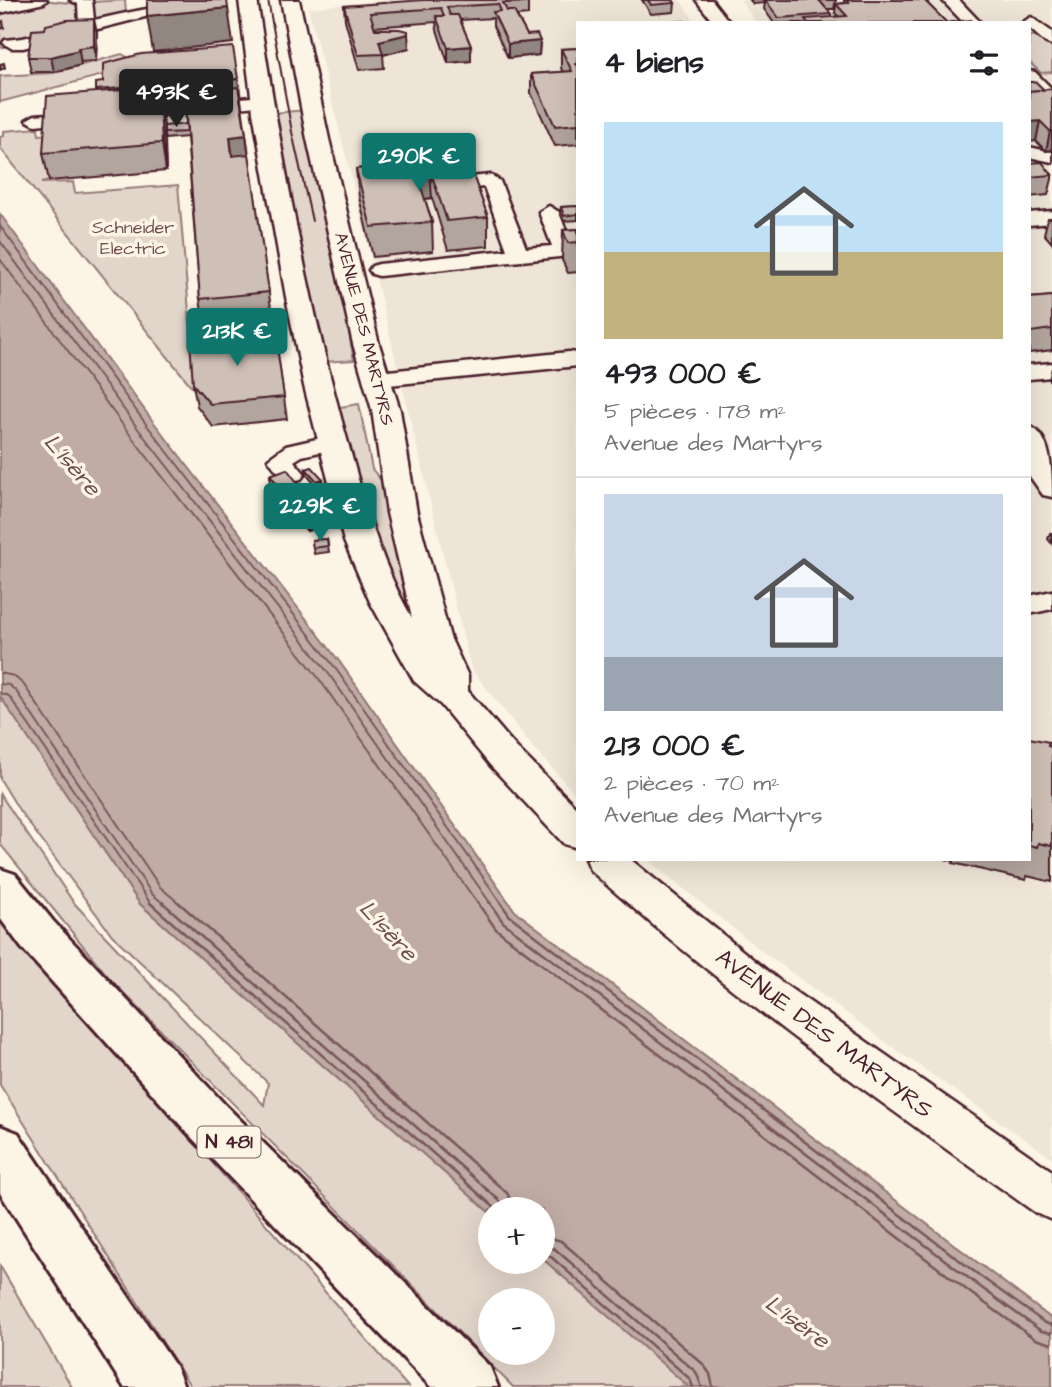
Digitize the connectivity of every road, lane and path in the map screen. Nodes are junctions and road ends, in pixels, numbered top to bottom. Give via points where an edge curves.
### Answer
1 (6, 0) edge
2 (39, 0) edge
3 (78, 0) edge
4 (290, 0) edge
5 (705, 0) edge
6 (950, 0) edge
7 (0, 1) edge
8 (201, 1) edge
9 (241, 1) edge
10 (0, 8) edge
11 (721, 21) edge
12 (971, 21) edge
13 (1031, 22) dead end
14 (87, 26) junction
15 (1051, 38) edge
16 (11, 43) dead end
17 (1031, 78) edge
18 (1052, 79) edge
19 (311, 97) junction
20 (1052, 99) edge
21 (263, 101) junction
22 (35, 120) dead end
23 (1031, 152) edge
24 (1052, 157) edge
25 (412, 188) edge
26 (549, 212) dead end
27 (1052, 217) edge
28 (1031, 219) edge
29 (571, 250) edge
30 (519, 255) junction
31 (379, 270) dead end
32 (575, 358) edge
33 (1052, 370) edge
34 (1031, 372) edge
35 (349, 383) junction
36 (1031, 436) edge
37 (334, 442) junction
38 (1031, 461) edge
39 (1052, 465) edge
40 (293, 474) edge
41 (1052, 489) edge
42 (1052, 600) edge
43 (1031, 605) edge
44 (453, 696) junction
45 (576, 832) edge
46 (606, 861) edge
47 (0, 886) edge
48 (0, 1149) edge
49 (1052, 1198) edge
50 (156, 1387) edge
51 (471, 1387) edge

1 - 7 highway
2 - 10 street
3 - 14 street via 85,1
4 - 19 main road, AVENUE DES MARTYRS
5 - 11 street
6 - 12 street
8 - 14 street
9 - 21 main road, AVENUE DES MARTYRS
13 - 15 street
14 - 16 street
17 - 18 street
17 - 20 street
19 - 21 main road
19 - 35 main road, AVENUE DES MARTYRS via 366,344
21 - 22 street
21 - 35 main road, AVENUE DES MARTYRS
23 - 24 street
25 - 30 street via 491,181
26 - 29 street
27 - 28 street
29 - 30 street
30 - 31 street
32 - 35 street
33 - 34 street
35 - 37 main road, AVENUE DES MARTYRS
35 - 44 main road, AVENUE DES MARTYRS via 386,410 402,513
36 - 39 street
37 - 40 street via 279,459
37 - 44 main road, AVENUE DES MARTYRS via 360,541 386,602 426,673
38 - 41 street
42 - 43 street
44 - 45 main road, AVENUE DES MARTYRS
46 - 49 main road, AVENUE DES MARTYRS via 745,977
47 - 51 highway, N 481 via 37,934 210,1123
48 - 50 highway

